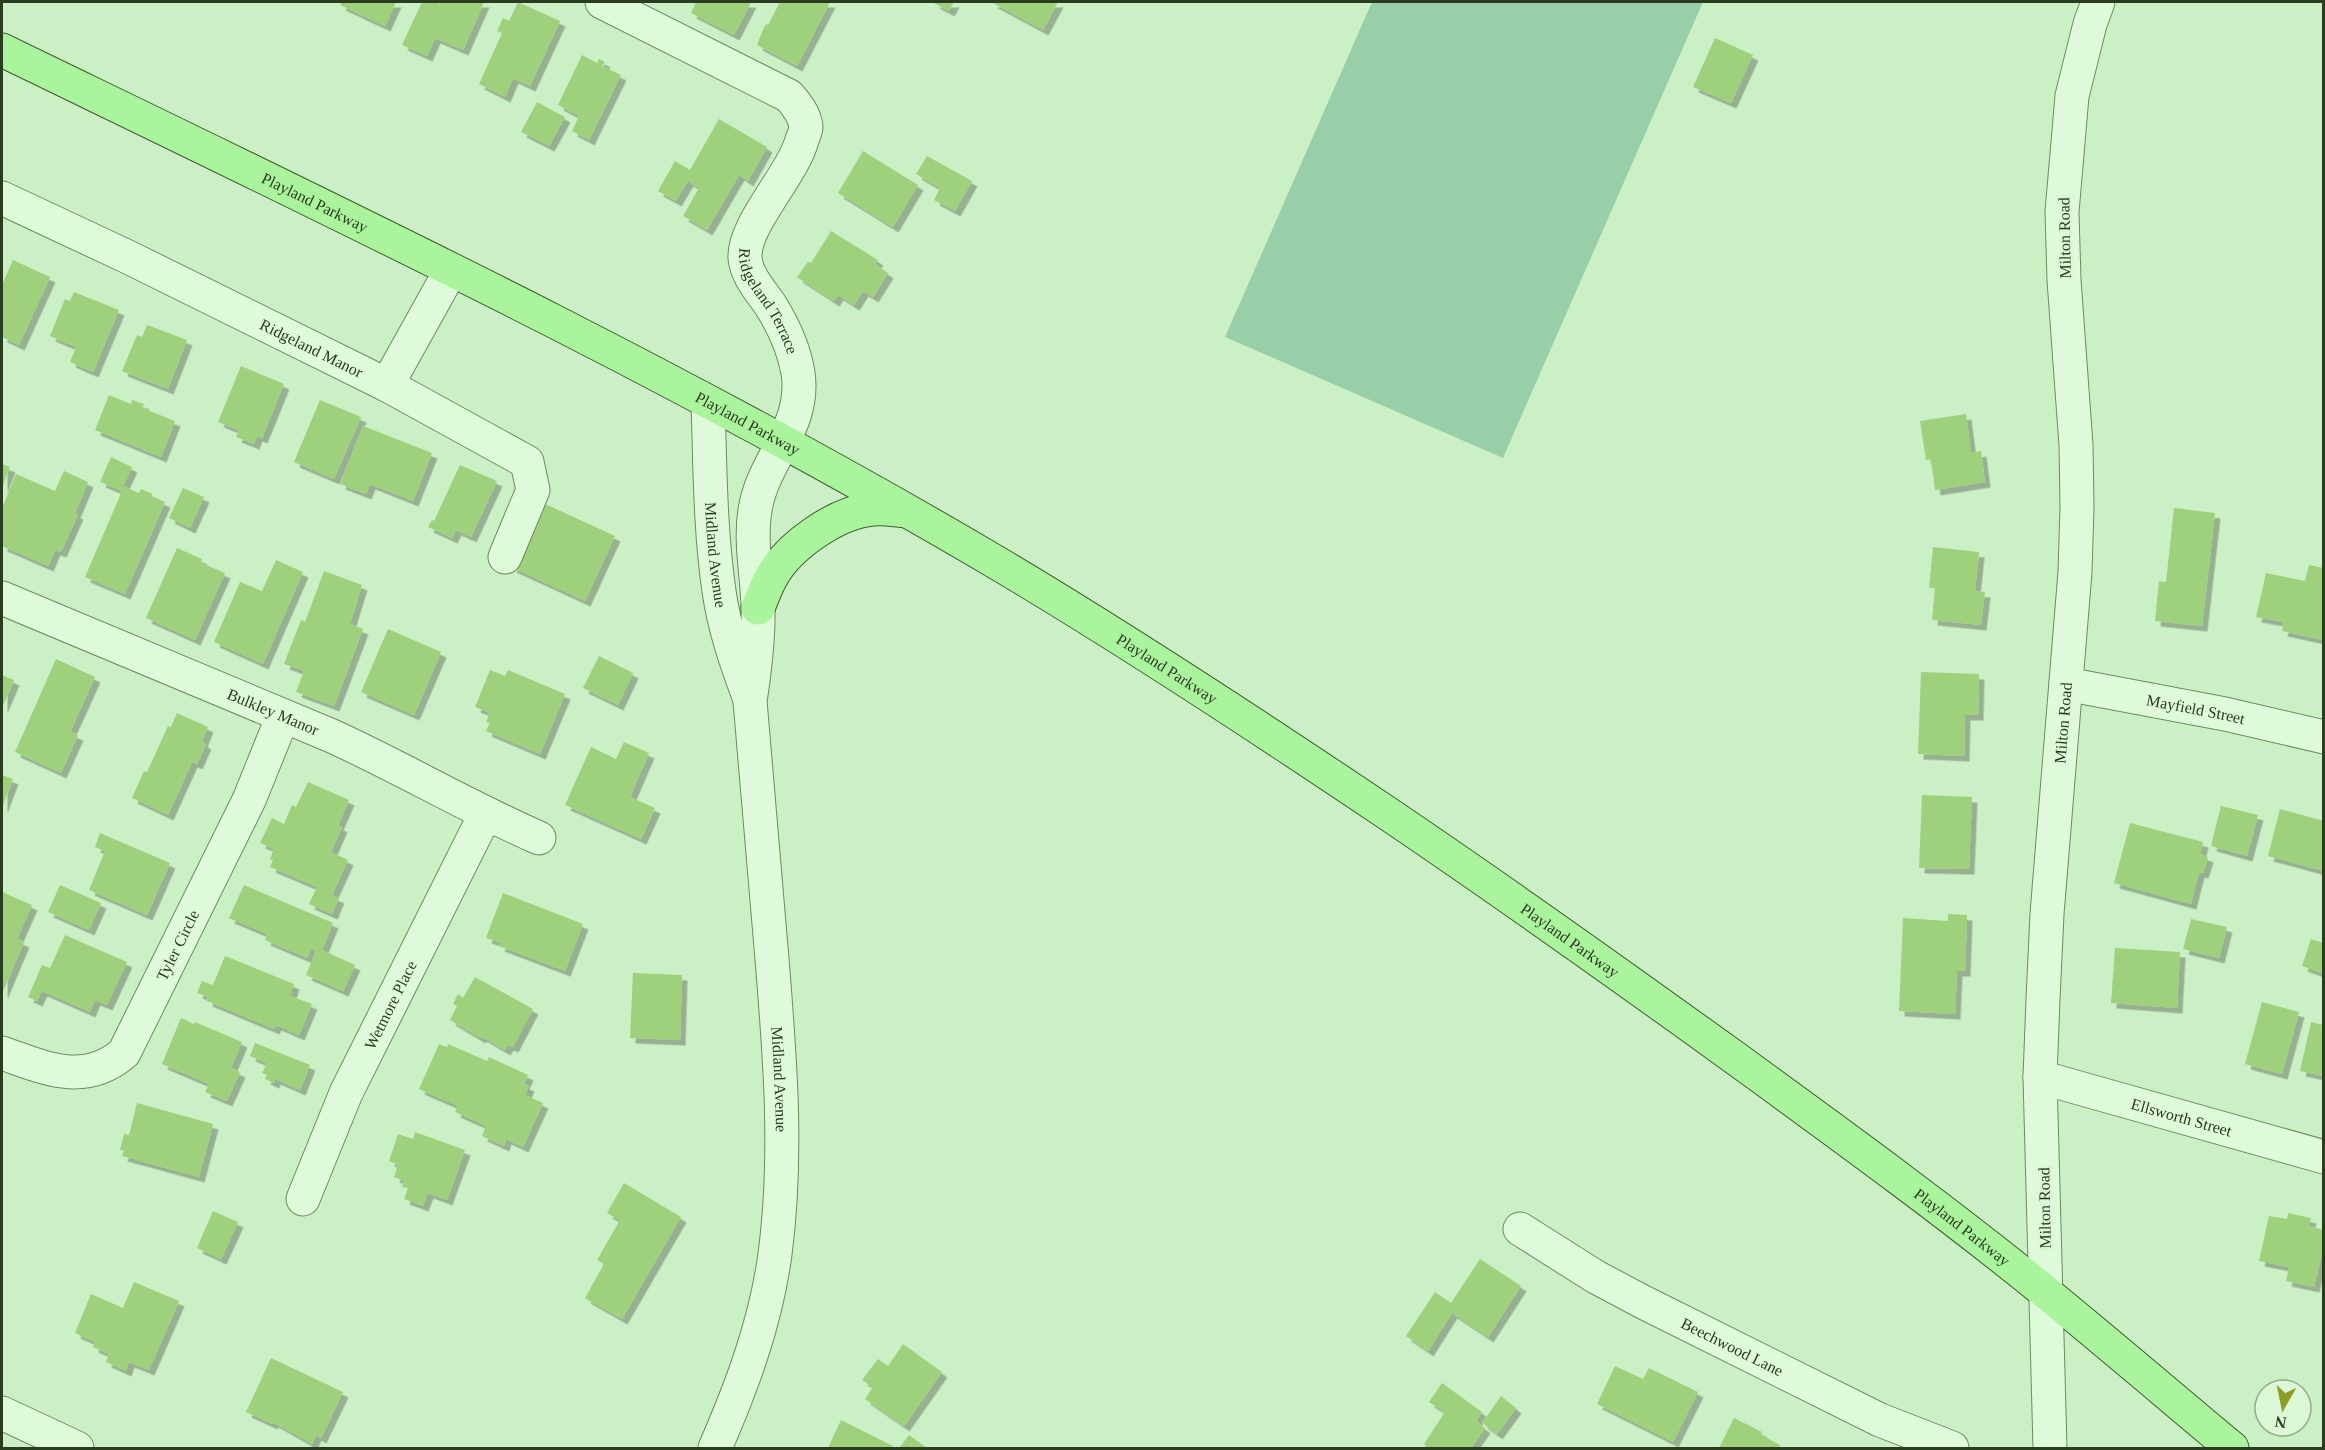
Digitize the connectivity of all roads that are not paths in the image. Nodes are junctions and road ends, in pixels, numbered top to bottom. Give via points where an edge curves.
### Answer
1 (602, 2) edge
2 (2098, 2) edge
3 (2, 50) edge
4 (2, 198) edge
5 (452, 270) junction
6 (387, 385) junction
7 (708, 403) junction
8 (784, 443) junction
9 (907, 511) junction
10 (505, 556) dead end
11 (2, 598) edge
12 (758, 608) junction
13 (2066, 684) junction
14 (750, 701) junction
15 (283, 716) junction
16 (2324, 737) edge
17 (485, 815) junction
18 (539, 838) dead end
19 (2, 1053) edge
20 (2040, 1077) junction
21 (2324, 1156) edge
22 (303, 1199) dead end
23 (1520, 1229) dead end
24 (2046, 1292) junction
25 (2, 1413) edge
26 (77, 1449) edge
27 (715, 1449) edge
28 (1952, 1449) edge
29 (2050, 1449) edge
30 (2232, 1449) edge

1 - 8 street, Ridgeland Terrace via 789,96 799,109 806,128 800,148 748,239 745,258 752,280 790,341 798,375 796,409
2 - 13 street, Milton Road via 2072,96 2062,212 2078,507
3 - 5 main road, Playland Parkway
4 - 6 street, Ridgeland Manor
5 - 6 street
5 - 7 main road, Playland Parkway
6 - 10 street, Ridgeland Manor via 527,462 533,490
7 - 8 main road, Playland Parkway
7 - 14 street, Midland Avenue via 719,591 730,645
8 - 9 main road, Playland Parkway
8 - 12 street, Midland Avenue via 762,482 755,507
9 - 12 main road via 874,508 823,526 796,548 772,576
9 - 24 main road, Playland Parkway via 1227,706 1440,848 1772,1084
11 - 15 street, Bulkley Manor
12 - 14 street, Midland Avenue via 758,653
13 - 16 street, Mayfield Street
13 - 20 street, Milton Road via 2047,914
14 - 27 street, Midland Avenue via 779,1047 781,1189 775,1254 762,1323
15 - 17 street, Bulkley Manor via 384,759
15 - 19 street, Tyler Circle via 249,800 124,1053 111,1064 70,1073
17 - 18 street, Bulkley Manor
17 - 22 street, Wetmore Place via 346,1093
20 - 21 street, Ellsworth Street
20 - 24 street, Milton Road
23 - 28 street, Beechwood Lane via 1643,1302 1880,1420
24 - 29 street, Milton Road
24 - 30 main road, Playland Parkway
25 - 26 street

